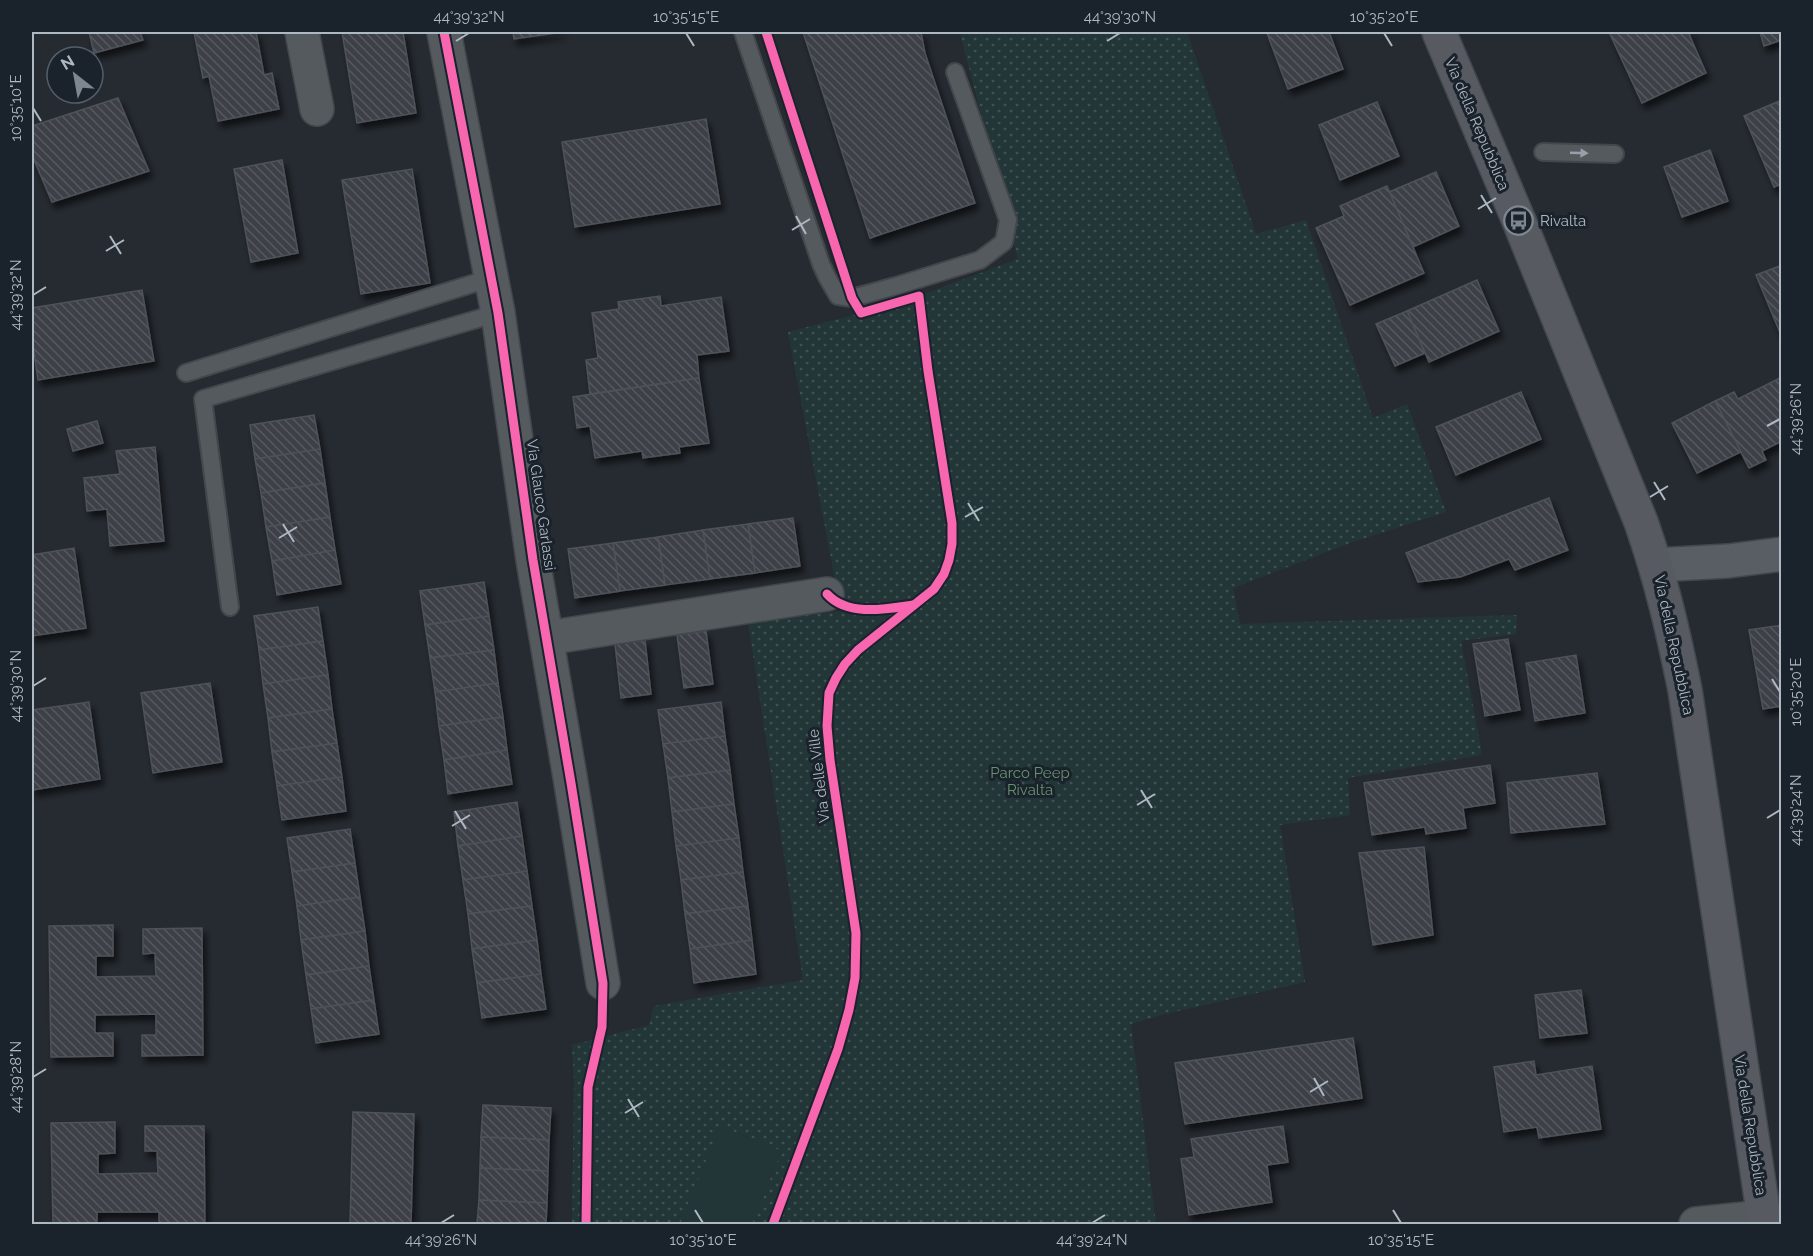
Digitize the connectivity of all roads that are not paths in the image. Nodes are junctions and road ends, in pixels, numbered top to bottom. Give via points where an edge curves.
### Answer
1 (302, 32) edge
2 (444, 32) edge
3 (743, 32) edge
4 (1439, 32) edge
5 (955, 72) dead end
6 (317, 109) dead end
7 (1543, 152) dead end
8 (1615, 154) dead end
9 (491, 278) junction
10 (498, 312) junction
11 (186, 373) dead end
12 (1782, 554) edge
13 (1656, 565) junction
14 (828, 594) dead end
15 (230, 607) dead end
16 (547, 638) junction
17 (603, 983) dead end
18 (1765, 1221) edge
19 (1696, 1224) edge

1 - 6 street
2 - 9 street, Via Glauco Garlassi
3 - 5 lane via 824,270 838,296 852,298 980,260 1004,242 1008,220
4 - 13 main road, Via della Repubblica
7 -> 8 lane
9 - 10 street, Via Glauco Garlassi
9 - 11 lane
10 - 15 lane via 203,399
10 - 16 street, Via Glauco Garlassi
12 - 13 street
13 - 18 main road, Via della Repubblica via 1685,690
14 - 16 street
16 - 17 street, Via Glauco Garlassi
18 - 19 street

